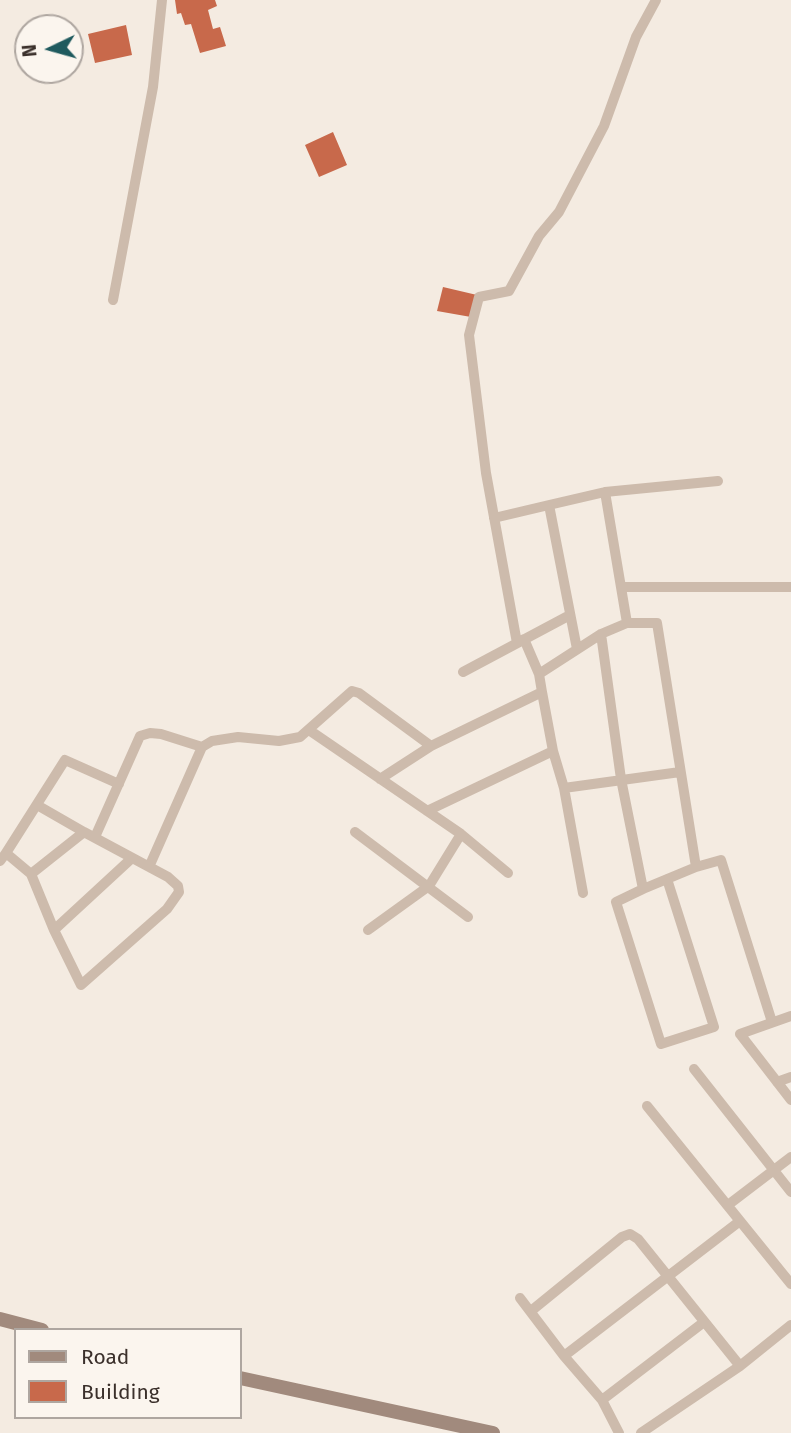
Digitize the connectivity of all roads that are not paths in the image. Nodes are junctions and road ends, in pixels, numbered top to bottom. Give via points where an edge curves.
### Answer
1 (162, 0) edge
2 (656, 0) edge
3 (113, 300) dead end
4 (718, 481) dead end
5 (605, 492) junction
6 (549, 505) junction
7 (494, 518) junction
8 (621, 587) junction
9 (791, 587) edge
10 (570, 615) junction
11 (627, 622) junction
12 (601, 634) junction
13 (520, 641) junction
14 (576, 649) junction
15 (463, 672) dead end
16 (539, 674) junction
17 (542, 692) junction
18 (309, 730) junction
19 (431, 746) junction
20 (202, 747) junction
21 (553, 751) junction
22 (680, 772) junction
23 (380, 779) junction
24 (621, 779) junction
25 (119, 784) junction
26 (564, 788) junction
27 (37, 805) junction
28 (427, 811) junction
29 (85, 832) junction
30 (355, 832) dead end
31 (461, 834) junction
32 (95, 837) junction
33 (3, 857) edge
34 (132, 858) junction
35 (149, 867) junction
36 (696, 867) junction
37 (509, 873) dead end
38 (31, 874) junction
39 (667, 879) junction
40 (429, 886) junction
41 (643, 890) junction
42 (583, 893) dead end
43 (468, 916) dead end
44 (54, 930) junction
45 (368, 930) dead end
46 (791, 1016) edge
47 (772, 1022) junction
48 (694, 1069) dead end
49 (791, 1077) edge
50 (777, 1082) junction
51 (791, 1100) edge
52 (647, 1106) dead end
53 (791, 1157) edge
54 (774, 1170) junction
55 (791, 1192) edge
56 (728, 1205) junction
57 (740, 1221) junction
58 (668, 1275) junction
59 (791, 1284) edge
60 (520, 1298) dead end
61 (531, 1311) junction
62 (0, 1319) edge
63 (704, 1322) junction
64 (791, 1325) edge
65 (34, 1328) edge
66 (564, 1356) junction
67 (740, 1366) junction
68 (242, 1378) edge
69 (601, 1400) junction
70 (493, 1433) edge
71 (619, 1433) edge
72 (641, 1433) edge

1 - 3 street via 153,87
2 - 7 street via 636,37 606,121 559,212 538,236 509,291 480,297 469,341
4 - 5 street
5 - 6 street
5 - 8 street
6 - 7 street
6 - 10 street
7 - 13 street
8 - 9 street
8 - 11 street
10 - 13 street
10 - 14 street
11 - 12 street
11 - 22 street via 657,622
12 - 14 street
12 - 24 street
13 - 15 street
13 - 16 street
14 - 16 street
16 - 17 street
17 - 19 street
17 - 21 street
18 - 19 street via 352,691
18 - 20 street via 290,740 225,738
18 - 23 street
19 - 23 street
20 - 25 street via 162,734 140,736
20 - 35 street
21 - 26 street
21 - 28 street
22 - 24 street
22 - 36 street
23 - 28 street
24 - 26 street
24 - 41 street
25 - 27 street via 65,760
25 - 32 street
26 - 42 street
27 - 29 street
27 - 33 street
28 - 31 street
29 - 32 street
29 - 38 street
30 - 40 street
31 - 37 street
31 - 40 street
32 - 34 street
33 - 38 street
34 - 35 street
34 - 44 street
35 - 44 street via 168,877 179,892 167,909 81,985
36 - 39 street
36 - 47 street via 721,860
38 - 44 street
39 - 41 street
39 - 41 street via 714,1027 662,1044 616,902
40 - 43 street
40 - 45 street
46 - 47 street
47 - 50 street via 740,1034
48 - 54 street
49 - 50 street
50 - 51 street
52 - 56 street
53 - 54 street
54 - 55 street
54 - 56 street
56 - 57 street
57 - 58 street
57 - 59 street
58 - 61 street via 638,1238 626,1235
58 - 63 street
58 - 66 street
60 - 61 street
61 - 66 street
62 - 65 street
63 - 67 street
63 - 69 street
64 - 67 street
66 - 69 street
67 - 72 street
68 - 70 street
69 - 71 street

